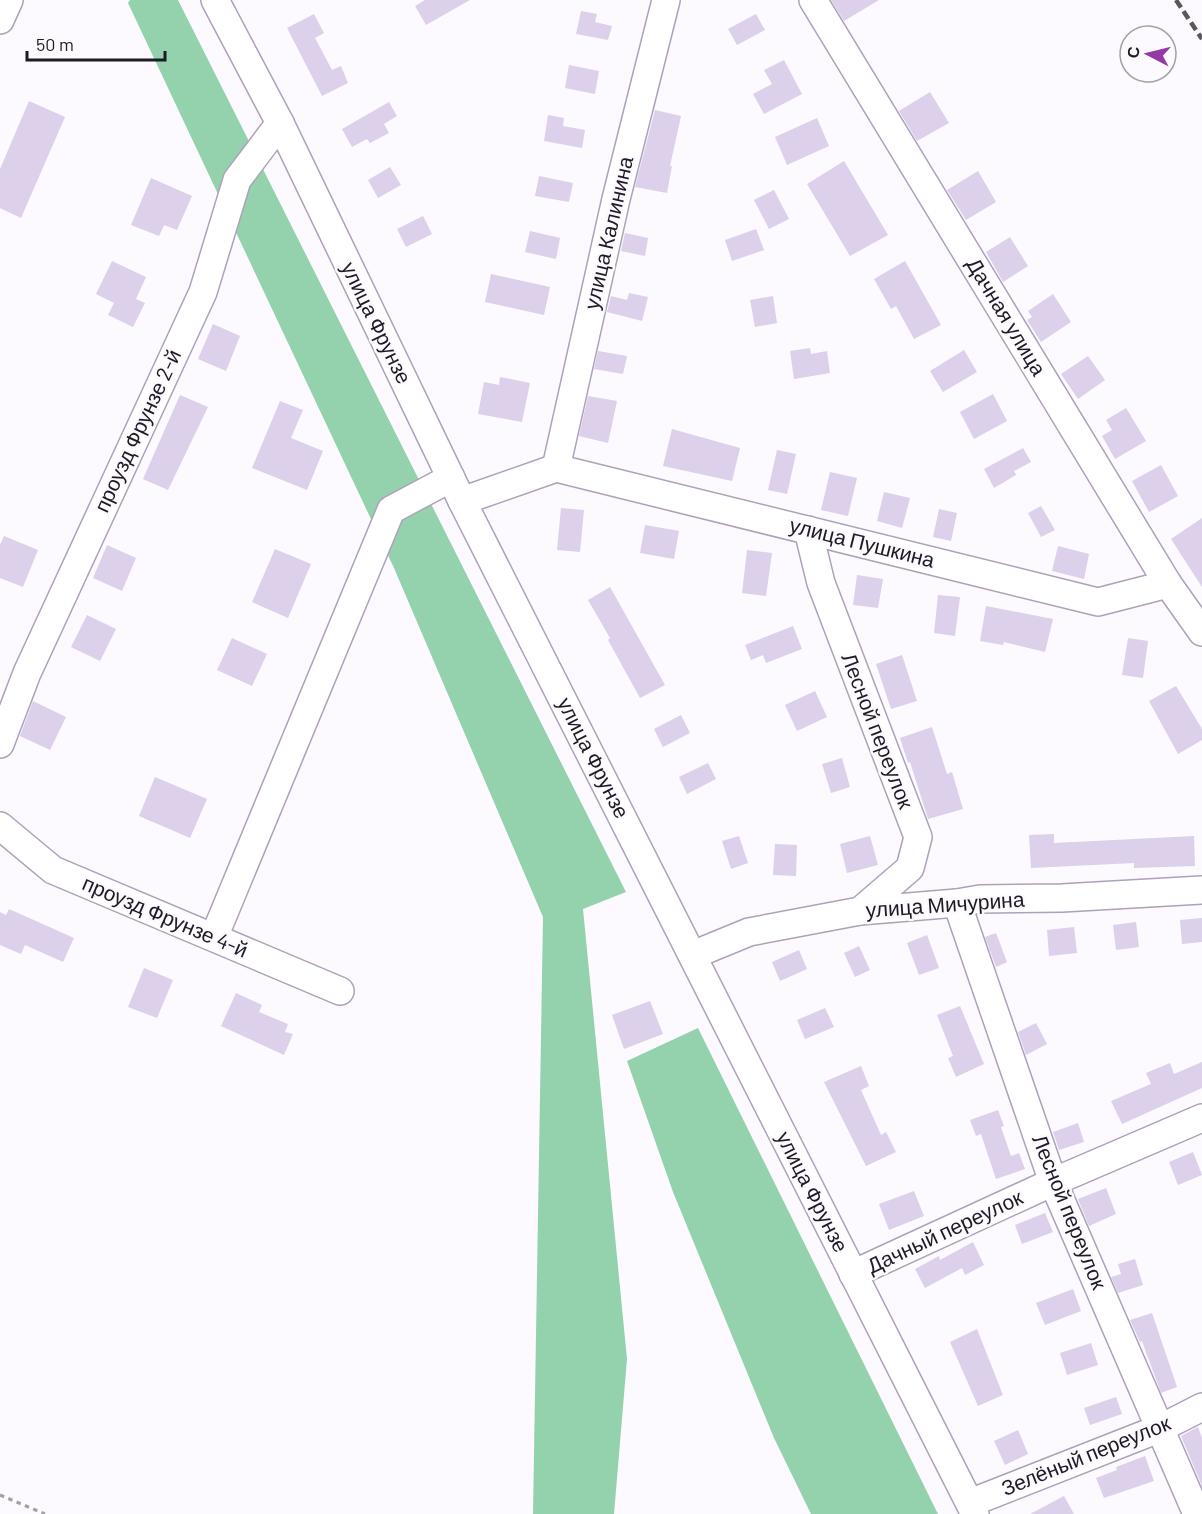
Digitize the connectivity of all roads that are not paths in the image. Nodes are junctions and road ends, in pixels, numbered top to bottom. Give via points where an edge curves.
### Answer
1 (9, 0) edge
2 (215, 0) edge
3 (666, 0) edge
4 (813, 0) edge
5 (0, 20) edge
6 (280, 123) junction
7 (556, 468) junction
8 (457, 490) junction
9 (808, 530) junction
10 (1168, 584) junction
11 (1202, 632) edge
12 (0, 744) edge
13 (0, 826) edge
14 (1202, 890) edge
15 (957, 903) junction
16 (860, 911) junction
17 (214, 938) junction
18 (693, 955) junction
19 (340, 991) dead end
20 (1202, 1118) edge
21 (1053, 1182) junction
22 (853, 1274) junction
23 (1202, 1407) edge
24 (1161, 1428) junction
25 (972, 1508) edge
26 (1197, 1514) edge

1 - 5 street
2 - 6 street, улица Фрунзе
3 - 7 street, улица Калинина via 616,199
4 - 10 street, Дачная улица
6 - 8 street, улица Фрунзе
6 - 12 street, проузд Фрунзе 2-й via 237,180 203,292 27,674
7 - 8 street
7 - 9 street, улица Пушкина
8 - 17 street via 391,510
8 - 18 street, улица Фрунзе
9 - 10 street, улица Пушкина via 1098,602
9 - 16 street, Лесной переулок via 821,583 918,837 910,868
10 - 11 street, Дачная улица
13 - 17 street, проузд Фрунзе 4-й via 53,870
14 - 15 street, улица Мичурина
15 - 16 street, улица Мичурина
15 - 21 street, Лесной переулок
16 - 18 street, улица Мичурина via 749,932
17 - 19 street, проузд Фрунзе 4-й
18 - 22 street, улица Фрунзе
20 - 21 street, Дачный переулок
21 - 22 street, Дачный переулок
21 - 24 street, Лесной переулок
22 - 25 street, улица Фрунзе
23 - 24 street, Зелёный переулок
24 - 25 street, Зелёный переулок
24 - 26 street, Лесной переулок

